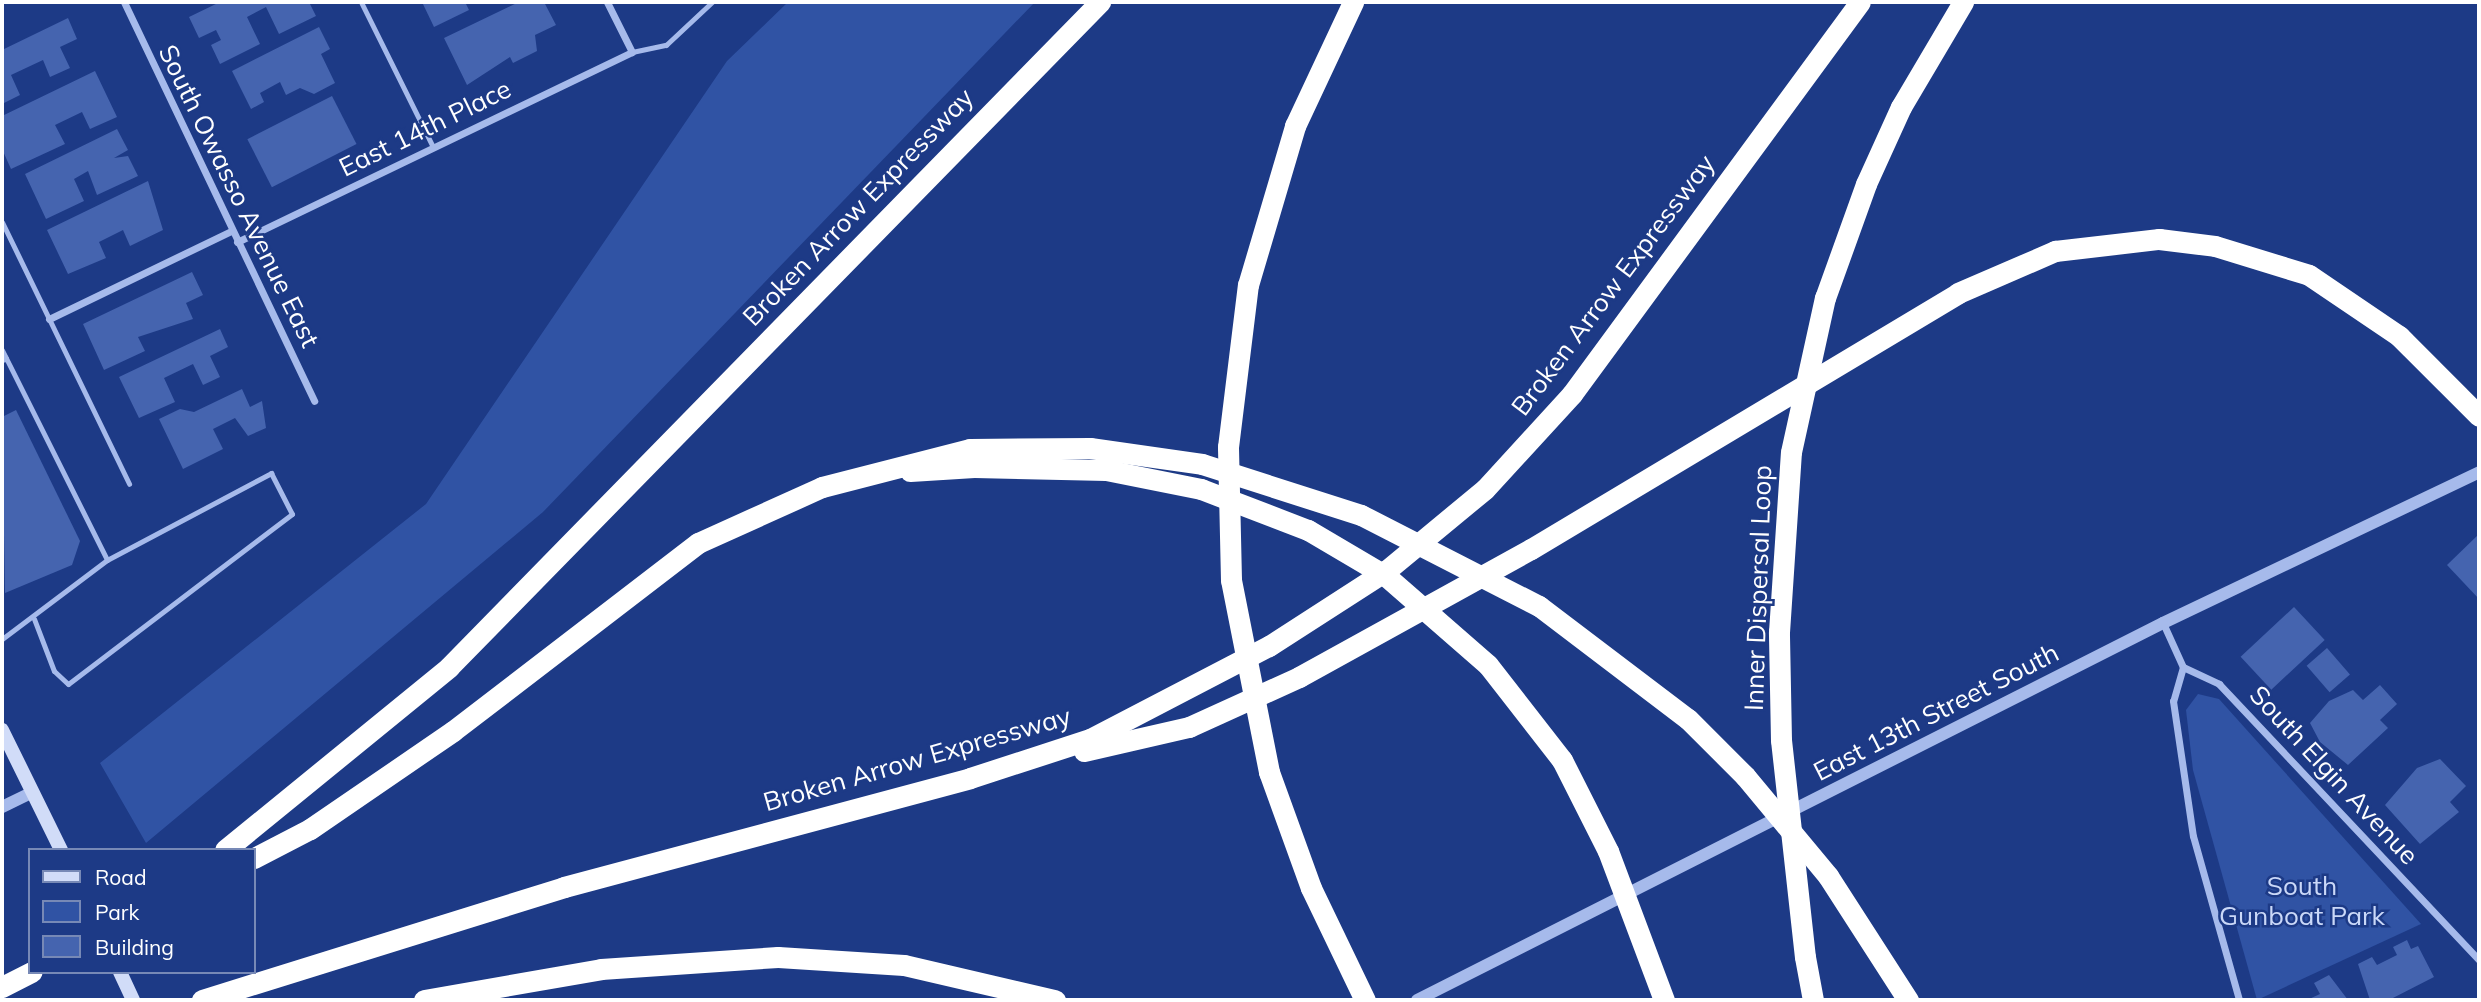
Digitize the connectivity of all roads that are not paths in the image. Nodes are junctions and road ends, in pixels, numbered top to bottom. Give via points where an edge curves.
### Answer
1 (361, 2) edge
2 (607, 2) edge
3 (712, 2) edge
4 (1090, 2) edge
5 (1100, 2) edge
6 (1353, 2) edge
7 (1860, 2) edge
8 (1963, 2) edge
9 (123, 4) edge
10 (1067, 34) junction
11 (632, 52) junction
12 (433, 147) junction
13 (2, 222) edge
14 (231, 231) junction
15 (237, 242) junction
16 (49, 319) junction
17 (3, 356) edge
18 (314, 401) dead end
19 (2479, 416) edge
20 (972, 458) junction
21 (2479, 472) edge
22 (129, 484) dead end
23 (107, 560) junction
24 (34, 619) junction
25 (2163, 623) junction
26 (2, 639) edge
27 (2183, 667) junction
28 (2, 730) edge
29 (970, 778) junction
30 (33, 792) junction
31 (2, 807) edge
32 (58, 844) edge
33 (227, 848) edge
34 (256, 857) edge
35 (2479, 960) edge
36 (28, 974) edge
37 (121, 974) edge
38 (2, 987) edge
39 (133, 1000) edge
40 (202, 1000) edge
41 (424, 1000) edge
42 (1055, 1000) edge
43 (1365, 1000) edge
44 (1417, 1000) edge
45 (1664, 1000) edge
46 (1813, 1000) edge
47 (1908, 1000) edge
48 (2239, 1000) edge

1 - 12 lane
2 - 11 street
3 - 11 lane via 666,45
4 - 10 highway
5 - 10 highway, Broken Arrow Expressway
6 - 43 highway, bridge via 1278,174 1248,285 1231,391 1230,566 1253,713 1292,841
7 - 29 highway, Broken Arrow Expressway via 1572,394 1440,531 1314,618 1202,684 1090,739
8 - 46 highway, Inner Dispersal Loop, bridge via 1901,107 1866,184 1825,298 1791,452 1779,632 1782,740
9 - 14 street, South Owasso Avenue East
10 - 33 highway, Broken Arrow Expressway via 449,667
11 - 12 street, East 14th Place
12 - 15 street, East 14th Place
13 - 16 lane
14 - 15 street, South Owasso Avenue East
14 - 16 street
15 - 18 street, South Owasso Avenue East
16 - 22 lane
17 - 23 lane
19 - 29 highway via 2399,335 2309,275 2215,246 2159,239 2055,251 2004,268 1898,327 1531,549 1299,677 1189,727
20 - 34 highway via 877,472 775,505 698,543 453,732 310,829
20 - 45 highway, bridge via 1106,470 1201,489 1308,530 1386,576 1488,666 1562,760 1608,851
20 - 47 highway, bridge via 1090,447 1202,464 1361,515 1539,607 1688,719 1745,776 1828,876
21 - 25 street, East 13th Street South
23 - 24 lane
23 - 24 lane via 271,473 292,514 68,684 54,671
24 - 26 lane
25 - 27 street
25 - 44 street, East 13th Street South
27 - 35 street, South Elgin Avenue via 2219,684
27 - 48 street via 2173,701 2193,836
28 - 30 main road
29 - 40 highway, Broken Arrow Expressway via 589,880
30 - 31 street
30 - 32 main road
36 - 38 highway
37 - 39 main road
41 - 42 highway via 601,969 778,957 904,965

